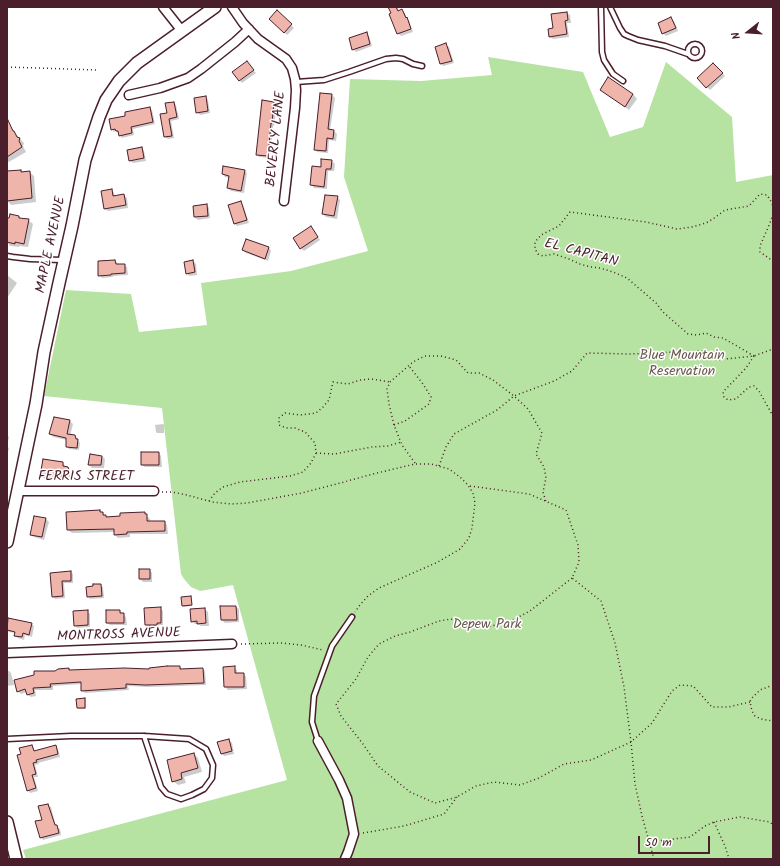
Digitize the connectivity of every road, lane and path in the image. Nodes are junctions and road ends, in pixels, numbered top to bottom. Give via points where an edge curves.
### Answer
1 (163, 7) edge
2 (215, 7) edge
3 (232, 7) edge
4 (601, 7) edge
5 (610, 7) edge
6 (249, 29) junction
7 (182, 31) junction
8 (688, 54) dead end
9 (422, 66) dead end
10 (7, 67) edge
11 (97, 70) dead end
12 (296, 82) junction
13 (623, 82) dead end
14 (129, 94) dead end
15 (284, 201) dead end
16 (773, 207) edge
17 (773, 214) edge
18 (7, 256) edge
19 (64, 260) junction
20 (773, 261) edge
21 (773, 348) edge
22 (754, 356) junction
23 (409, 366) junction
24 (390, 382) junction
25 (514, 396) junction
26 (773, 416) edge
27 (394, 425) junction
28 (401, 442) junction
29 (316, 453) junction
30 (415, 464) junction
31 (439, 466) junction
32 (469, 486) junction
33 (17, 491) junction
34 (154, 491) joint
35 (208, 501) junction
36 (546, 502) junction
37 (7, 542) edge
38 (572, 578) junction
39 (352, 617) joint
40 (232, 644) joint
41 (329, 652) junction
42 (7, 653) edge
43 (773, 685) edge
44 (750, 702) junction
45 (773, 721) edge
46 (144, 736) junction
47 (7, 739) edge
48 (318, 741) joint
49 (631, 742) junction
50 (457, 797) junction
51 (7, 822) edge
52 (714, 822) junction
53 (773, 825) edge
54 (354, 834) junction
55 (649, 842) junction
56 (16, 859) edge
57 (345, 859) edge
58 (654, 859) edge
59 (730, 859) edge

1 - 7 street
2 - 7 street, MAPLE AVENUE
3 - 6 street, BEVERLY LANE
4 - 13 lane via 604,60 613,74
5 - 8 lane via 624,34
6 - 12 street, BEVERLY LANE via 258,39 286,59
6 - 14 street via 188,78 160,88
7 - 19 street, MAPLE AVENUE via 137,63 119,81 106,100 86,160
9 - 12 lane via 396,58 382,60 324,80
10 - 11 path
12 - 15 street, BEVERLY LANE
16 - 22 path, EL CAPITAN via 767,195 760,194 749,206 725,210 714,219 692,228 677,229 646,222 570,212 559,226 540,235 534,249 543,256 554,254 627,278 688,334 706,333 723,338
17 - 20 path via 760,246 760,252
18 - 19 lane
19 - 33 street, MAPLE AVENUE
21 - 22 path
22 - 25 path via 716,360 701,351 587,353 572,371 554,381
22 - 26 path via 723,392 724,397 728,400 736,399 749,386 754,386 760,391
23 - 24 path
23 - 25 path via 425,356 441,356 456,360 468,373 479,373 493,380
23 - 27 path via 430,397 429,404 405,421
24 - 27 path via 387,389
24 - 29 path via 372,379 348,384 333,382 329,400 316,413 285,413 280,418 279,425 305,432 315,443
25 - 31 path via 497,410 454,434
25 - 36 path via 528,409 542,433 536,454 544,467 546,478 543,492
27 - 28 path
28 - 29 path via 334,454
28 - 30 path
29 - 35 path via 302,472 223,486
30 - 31 path
30 - 35 path via 262,501 231,504
31 - 32 path via 449,469
32 - 36 path via 529,494
32 - 39 path via 476,503 469,538 460,549 438,562 379,588 360,604
33 - 34 street, FERRIS STREET
33 - 37 street, MAPLE AVENUE
34 - 35 path via 172,492
36 - 38 path via 566,510 578,545 579,562
38 - 49 path via 601,601 615,643
38 - 50 path via 530,612 509,622 483,628 451,620 438,621 379,644 336,704 340,716 378,766 410,792 435,803
39 - 41 lane
40 - 41 path via 282,643
40 - 42 street, MONTROSS AVENUE
41 - 48 lane via 314,696 312,722
43 - 44 path via 760,690
44 - 45 path via 755,716
44 - 49 path via 728,707 712,707 693,686 680,685 672,690 652,723
46 - 46 lane via 189,739 206,749 213,765 212,778 204,789 181,799 167,794 161,787
46 - 47 lane
48 - 54 street via 347,798
49 - 50 path via 591,760 564,764 520,785 494,782 476,786
49 - 55 path via 635,784
50 - 54 path via 444,814 404,826
51 - 56 street
52 - 53 path via 740,817 770,822
52 - 55 path via 690,837
52 - 59 path
54 - 57 street
55 - 58 path

